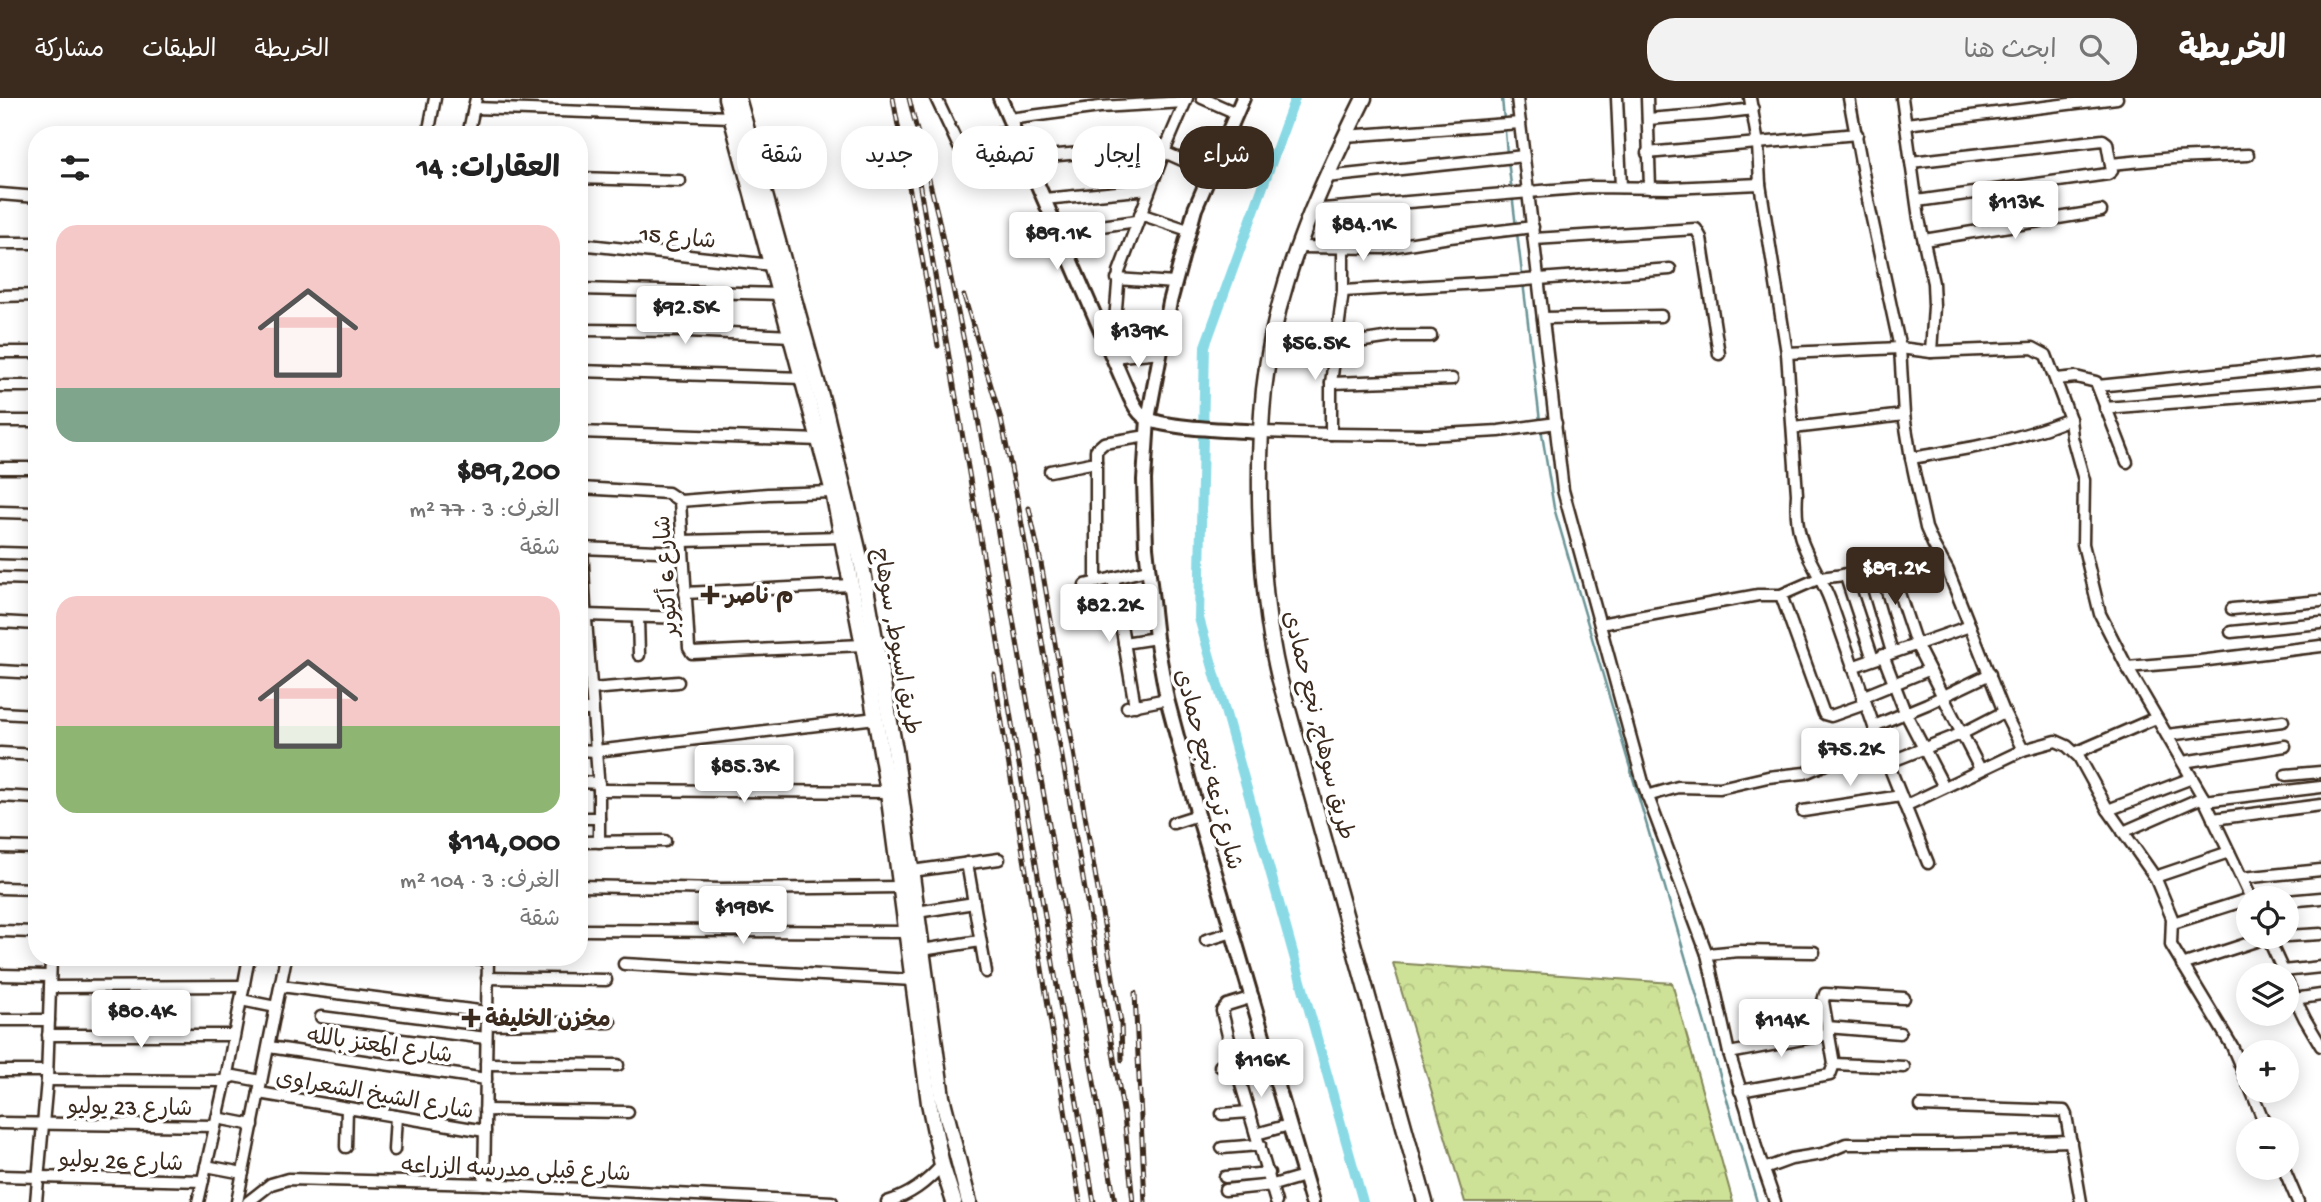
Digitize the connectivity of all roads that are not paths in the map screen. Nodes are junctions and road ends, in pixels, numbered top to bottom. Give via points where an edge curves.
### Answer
1 (428, 98) edge
2 (435, 98) edge
3 (726, 98) edge
4 (738, 98) edge
5 (936, 98) edge
6 (1000, 98) edge
7 (1202, 98) edge
8 (1243, 98) edge
9 (1364, 98) edge
10 (1517, 98) edge
11 (1617, 98) edge
12 (1647, 98) edge
13 (1849, 98) edge
14 (1902, 98) edge
15 (2117, 98) edge
16 (1186, 100) edge
17 (475, 103) edge
18 (1752, 103) edge
19 (1236, 113) junction
20 (731, 117) junction
21 (1648, 119) junction
22 (1520, 123) junction
23 (1011, 124) junction
24 (1906, 124) junction
25 (430, 126) edge
26 (470, 126) edge
27 (743, 126) edge
28 (1230, 126) edge
29 (737, 132) edge
30 (1857, 134) junction
31 (1345, 136) junction
32 (1758, 144) junction
33 (1165, 148) joint
34 (1647, 153) junction
35 (2248, 155) dead end
36 (1179, 156) edge
37 (1524, 156) junction
38 (1911, 162) junction
39 (2111, 164) junction
40 (1326, 177) junction
41 (588, 178) edge
42 (680, 181) dead end
43 (1760, 184) junction
44 (1621, 187) junction
45 (1650, 188) junction
46 (755, 189) edge
47 (757, 189) edge
48 (1040, 189) edge
49 (1149, 189) joint
50 (1203, 189) edge
51 (1529, 192) junction
52 (0, 194) edge
53 (28, 196) edge
54 (1044, 199) junction
55 (1917, 201) junction
56 (1311, 210) junction
57 (2101, 211) dead end
58 (1138, 217) junction
59 (1188, 230) junction
60 (1058, 232) junction
61 (1534, 233) junction
62 (1924, 240) junction
63 (0, 243) edge
64 (28, 243) edge
65 (588, 245) edge
66 (1298, 247) junction
67 (1343, 248) junction
68 (772, 265) junction
69 (1670, 269) dead end
70 (1539, 278) junction
71 (1117, 279) junction
72 (1174, 283) junction
73 (588, 289) edge
74 (1343, 291) junction
75 (780, 294) junction
76 (28, 295) edge
77 (0, 296) edge
78 (1661, 316) dead end
79 (1543, 318) junction
80 (588, 330) edge
81 (792, 336) junction
82 (1432, 336) dead end
83 (1337, 345) junction
84 (1900, 348) junction
85 (0, 352) edge
86 (28, 352) edge
87 (1160, 352) junction
88 (1931, 352) junction
89 (1719, 354) dead end
90 (1787, 354) junction
91 (1112, 357) junction
92 (2321, 363) edge
93 (588, 370) edge
94 (803, 378) junction
95 (1452, 379) dead end
96 (2057, 379) junction
97 (1331, 383) junction
98 (0, 386) edge
99 (28, 386) edge
100 (2098, 386) junction
101 (2321, 391) edge
102 (2105, 408) junction
103 (1904, 415) junction
104 (1148, 419) junction
105 (2070, 419) junction
106 (0, 421) edge
107 (28, 421) edge
108 (1556, 423) junction
109 (1793, 428) junction
110 (588, 432) edge
111 (1259, 432) junction
112 (1332, 434) junction
113 (1147, 436) junction
114 (820, 440) junction
115 (1911, 458) junction
116 (2127, 461) dead end
117 (1096, 462) junction
118 (0, 468) edge
119 (28, 468) edge
120 (1050, 471) dead end
121 (588, 488) edge
122 (833, 492) junction
123 (680, 501) junction
124 (0, 512) edge
125 (28, 513) edge
126 (842, 537) junction
127 (682, 547) junction
128 (588, 552) edge
129 (0, 554) edge
130 (28, 554) edge
131 (1940, 556) junction
132 (855, 566) junction
133 (1891, 569) junction
134 (1147, 570) junction
135 (1868, 571) junction
136 (1845, 574) junction
137 (0, 578) edge
138 (1113, 578) junction
139 (1820, 578) junction
140 (28, 579) edge
141 (1096, 582) junction
142 (851, 585) junction
143 (1085, 585) dead end
144 (685, 593) junction
145 (1781, 595) junction
146 (2321, 601) edge
147 (2232, 609) dead end
148 (588, 610) edge
149 (638, 617) junction
150 (687, 618) junction
151 (0, 622) edge
152 (28, 624) edge
153 (1600, 624) junction
154 (2321, 624) edge
155 (1970, 626) junction
156 (2231, 632) dead end
157 (1156, 638) junction
158 (1124, 643) junction
159 (1916, 644) junction
160 (863, 645) junction
161 (2321, 646) edge
162 (639, 655) dead end
163 (1883, 655) junction
164 (1852, 667) junction
165 (2126, 667) junction
166 (1928, 670) junction
167 (0, 671) edge
168 (28, 673) edge
169 (1990, 674) junction
170 (588, 676) edge
171 (678, 682) dead end
172 (1893, 685) junction
173 (591, 689) junction
174 (1941, 697) junction
175 (1167, 699) junction
176 (1863, 700) junction
177 (588, 710) edge
178 (592, 710) junction
179 (1905, 712) junction
180 (2004, 712) junction
181 (0, 713) edge
182 (28, 715) edge
183 (876, 718) junction
184 (2156, 718) junction
185 (2283, 721) dead end
186 (1874, 726) junction
187 (1963, 733) junction
188 (2167, 735) junction
189 (1878, 741) junction
190 (2285, 746) dead end
191 (1924, 747) junction
192 (2023, 750) junction
193 (588, 751) edge
194 (596, 751) junction
195 (0, 753) edge
196 (2075, 753) junction
197 (28, 755) edge
198 (2183, 762) junction
199 (1887, 763) junction
200 (1980, 769) junction
201 (2321, 772) edge
202 (2286, 775) dead end
203 (2192, 778) junction
204 (588, 784) edge
205 (599, 786) junction
206 (1944, 787) junction
207 (2321, 787) edge
208 (888, 792) junction
209 (0, 796) edge
210 (1647, 796) junction
211 (28, 798) edge
212 (2204, 799) junction
213 (1903, 801) junction
214 (2321, 805) edge
215 (2108, 810) junction
216 (1803, 811) dead end
217 (1198, 815) junction
218 (588, 818) edge
219 (599, 818) junction
220 (2213, 820) junction
221 (1173, 823) dead end
222 (2123, 832) junction
223 (664, 841) dead end
224 (588, 842) edge
225 (598, 842) junction
226 (0, 846) edge
227 (28, 848) edge
228 (2229, 852) junction
229 (999, 859) dead end
230 (967, 863) junction
231 (1928, 863) dead end
232 (2321, 870) edge
233 (912, 871) junction
234 (2155, 877) junction
235 (2242, 878) junction
236 (588, 886) edge
237 (2245, 886) edge
238 (901, 887) junction
239 (0, 888) edge
240 (28, 889) edge
241 (2321, 898) edge
242 (2299, 900) edge
243 (974, 903) junction
244 (2236, 903) edge
245 (917, 912) junction
246 (2173, 923) junction
247 (588, 930) edge
248 (0, 931) edge
249 (28, 932) edge
250 (907, 932) junction
251 (1233, 932) junction
252 (2321, 934) edge
253 (2299, 935) edge
254 (1206, 940) dead end
255 (981, 941) junction
256 (2236, 947) edge
257 (922, 950) junction
258 (1814, 952) dead end
259 (1707, 954) junction
260 (624, 964) dead end
261 (2182, 965) junction
262 (51, 966) edge
263 (247, 966) edge
264 (284, 966) edge
265 (488, 966) edge
266 (2321, 967) edge
267 (2299, 971) edge
268 (986, 972) dead end
269 (0, 975) edge
270 (487, 978) junction
271 (606, 980) dead end
272 (913, 980) junction
273 (50, 981) junction
274 (244, 986) junction
275 (281, 986) junction
276 (2321, 995) edge
277 (1253, 997) junction
278 (1904, 998) dead end
279 (2299, 998) edge
280 (241, 1000) junction
281 (2299, 1006) edge
282 (276, 1007) junction
283 (487, 1012) junction
284 (321, 1017) dead end
285 (0, 1020) edge
286 (49, 1020) junction
287 (610, 1022) dead end
288 (487, 1024) junction
289 (1828, 1031) junction
290 (2316, 1031) edge
291 (1899, 1033) dead end
292 (48, 1035) junction
293 (234, 1035) junction
294 (486, 1038) junction
295 (2320, 1044) edge
296 (269, 1047) junction
297 (1729, 1053) junction
298 (2236, 1055) edge
299 (1270, 1060) junction
300 (486, 1064) junction
301 (1834, 1064) junction
302 (618, 1065) dead end
303 (1220, 1066) dead end
304 (1236, 1066) junction
305 (1904, 1067) dead end
306 (0, 1071) edge
307 (47, 1076) junction
308 (226, 1079) junction
309 (486, 1079) junction
310 (261, 1081) junction
311 (1740, 1091) junction
312 (259, 1093) junction
313 (1921, 1106) dead end
314 (347, 1108) junction
315 (485, 1110) junction
316 (628, 1112) dead end
317 (1249, 1112) junction
318 (1222, 1114) dead end
319 (396, 1116) junction
320 (216, 1122) junction
321 (0, 1123) edge
322 (44, 1124) junction
323 (253, 1125) junction
324 (1289, 1125) junction
325 (485, 1131) junction
326 (1258, 1140) junction
327 (2071, 1141) junction
328 (346, 1147) dead end
329 (1222, 1148) dead end
330 (394, 1150) dead end
331 (957, 1162) junction
332 (942, 1165) junction
333 (206, 1166) junction
334 (1764, 1169) junction
335 (243, 1173) junction
336 (1269, 1173) junction
337 (0, 1176) edge
338 (1304, 1176) junction
339 (39, 1177) junction
340 (1225, 1177) dead end
341 (2289, 1180) edge
342 (203, 1181) junction
343 (484, 1184) junction
344 (1273, 1185) junction
345 (1225, 1190) dead end
346 (36, 1202) edge
347 (198, 1202) edge
348 (237, 1202) edge
349 (248, 1202) edge
350 (832, 1202) edge
351 (887, 1202) edge
352 (954, 1202) edge
353 (969, 1202) edge
354 (1276, 1202) edge
355 (1311, 1202) edge
356 (1424, 1202) edge
357 (1775, 1202) edge
358 (2081, 1202) edge
359 (2298, 1202) edge

1 - 2 street
2 - 25 street
3 - 20 main road, طريق اسيوط, سوهاج
4 - 27 main road, طريق اسيوط, سوهاج
5 - 23 street via 960,147
6 - 23 street
7 - 19 street
8 - 19 street, شارع ترعه نجع حمادى
9 - 31 main road, طريق سوهاج, نجع حمادى
10 - 22 street
11 - 44 street
12 - 21 street
13 - 30 street
14 - 24 street
15 - 24 street
16 - 23 street via 1100,107
16 - 33 street
17 - 20 street
17 - 26 street
18 - 21 street via 1711,114
18 - 32 street
19 - 28 street, شارع ترعه نجع حمادى
20 - 29 main road, طريق اسيوط, سوهاج
21 - 34 street
22 - 31 street
22 - 37 street
24 - 38 street
30 - 32 street
30 - 84 street
31 - 40 main road, طريق سوهاج, نجع حمادى
32 - 34 street
32 - 43 street
33 - 36 street
34 - 45 street
35 - 39 street
37 - 40 street
37 - 51 street
38 - 39 street via 2103,140
38 - 55 street
39 - 55 street via 2108,174
40 - 56 main road, طريق سوهاج, نجع حمادى
41 - 42 street
43 - 45 street
43 - 90 street
44 - 45 street
44 - 51 street
46 - 68 main road, طريق اسيوط, سوهاج
47 - 132 main road, طريق اسيوط, سوهاج via 826,414
48 - 54 street
49 - 54 street
49 - 58 street
50 - 59 street, شارع ترعه نجع حمادى
51 - 56 street
51 - 61 street
52 - 53 street
54 - 60 street
55 - 62 street
56 - 66 main road, طريق سوهاج, نجع حمادى
57 - 62 street
58 - 59 street
58 - 60 street
58 - 71 street
59 - 72 street, شارع ترعه نجع حمادى
60 - 91 street
61 - 67 street
61 - 70 street
61 - 89 street via 1696,229
62 - 88 street via 1934,294
63 - 64 street
65 - 68 street, شارع 15
66 - 67 street
66 - 111 main road, طريق سوهاج, نجع حمادى via 1268,356
67 - 74 street
68 - 75 main road, طريق اسيوط, سوهاج
69 - 70 street
70 - 74 street
70 - 79 street
71 - 72 street
71 - 91 street
72 - 87 street, شارع ترعه نجع حمادى
73 - 75 street
74 - 83 street
75 - 81 main road, طريق اسيوط, سوهاج
76 - 77 street
78 - 79 street
79 - 108 street
80 - 81 street
81 - 94 main road, طريق اسيوط, سوهاج
82 - 83 street
83 - 97 street
84 - 88 street
84 - 90 street
84 - 103 street
85 - 86 street
87 - 91 street
87 - 104 street, شارع ترعه نجع حمادى
88 - 96 street via 2033,348 2046,355
90 - 109 street
91 - 104 street via 1135,406
92 - 100 street
93 - 94 street
94 - 114 main road, طريق اسيوط, سوهاج
95 - 97 street
96 - 100 street via 2088,379
96 - 105 street
97 - 112 street
98 - 99 street
100 - 102 street
101 - 102 street
102 - 116 street
103 - 109 street
103 - 115 street
104 - 111 street
104 - 113 street, شارع ترعه نجع حمادى
105 - 115 street via 2031,435
105 - 165 street via 2084,481 2086,559 2100,614
106 - 107 street
108 - 112 street via 1427,435
108 - 153 street via 1563,491
109 - 139 street via 1797,529
110 - 114 street
111 - 112 street
111 - 356 main road, طريق سوهاج, نجع حمادى via 1261,546 1273,651
113 - 117 street via 1100,444
113 - 134 street, شارع ترعه نجع حمادى
114 - 122 main road, طريق اسيوط, سوهاج
115 - 131 street via 1927,528
117 - 120 street
117 - 141 street
118 - 119 street
121 - 123 street via 668,493
122 - 123 street
122 - 126 main road, طريق اسيوط, سوهاج
123 - 127 street, شارع 6 أكتوبر
124 - 125 street
126 - 127 street
126 - 132 main road, طريق اسيوط, سوهاج
127 - 128 street
127 - 144 street, شارع 6 أكتوبر
129 - 130 street
131 - 133 street
131 - 155 street
132 - 142 main road, طريق اسيوط, سوهاج
132 - 233 main road, طريق اسيوط, سوهاج via 895,750
133 - 135 street
133 - 159 street
134 - 138 street
134 - 157 street, شارع ترعه نجع حمادى
135 - 136 street
135 - 163 street
136 - 139 street
136 - 163 street
137 - 140 street
138 - 141 street
138 - 158 street
139 - 145 street
139 - 164 street
141 - 143 street
142 - 144 street
142 - 160 main road, طريق اسيوط, سوهاج
144 - 150 street, شارع 6 أكتوبر
145 - 153 street via 1758,595
145 - 176 street via 1824,714 1830,716
146 - 147 street
148 - 149 street
149 - 150 street
149 - 162 street
150 - 160 street, شارع 6 أكتوبر via 689,648 695,654
151 - 152 street
153 - 210 street
154 - 156 street
155 - 159 street
155 - 169 street
157 - 158 street
157 - 175 street, شارع ترعه نجع حمادى
158 - 175 street via 1131,706
159 - 163 street
159 - 166 street
160 - 183 main road, طريق اسيوط, سوهاج
161 - 165 street
163 - 164 street
163 - 172 street
164 - 176 street
165 - 184 street
166 - 172 street
166 - 174 street
167 - 168 street
169 - 174 street
169 - 180 street
170 - 173 street
171 - 173 street
172 - 176 street
172 - 179 street
173 - 178 street
174 - 179 street
174 - 187 street
175 - 217 street, شارع ترعه نجع حمادى
176 - 186 street
177 - 178 street
178 - 194 street
179 - 186 street
179 - 191 street
180 - 187 street
180 - 192 street
181 - 182 street
183 - 194 street
183 - 208 main road, طريق اسيوط, سوهاج
184 - 188 street
184 - 196 street
185 - 188 street
186 - 189 street
187 - 191 street
187 - 200 street
188 - 198 street
189 - 199 street
189 - 210 street via 1805,773 1720,788 1678,787
190 - 198 street
191 - 199 street
191 - 206 street
192 - 196 street via 2056,741
192 - 200 street
193 - 194 street
194 - 205 street
195 - 197 street
196 - 215 street
198 - 203 street
199 - 213 street
200 - 206 street
201 - 202 street
203 - 212 street
203 - 215 street
204 - 205 street
205 - 208 street
205 - 219 street
206 - 213 street
207 - 212 street
208 - 238 main road, طريق اسيوط, سوهاج
209 - 211 street
210 - 259 street
212 - 220 street
212 - 222 street
213 - 216 street
213 - 231 street
214 - 220 street
215 - 222 street
217 - 221 street
217 - 251 street, شارع ترعه نجع حمادى
218 - 219 street
219 - 225 street
220 - 228 street
222 - 234 street
223 - 225 street
224 - 225 street
226 - 227 street
228 - 234 street
228 - 235 street
229 - 230 street
230 - 233 street
230 - 243 street
232 - 235 street
233 - 245 main road, طريق اسيوط, سوهاج
234 - 246 street
235 - 237 street
236 - 238 street
238 - 250 main road, طريق اسيوط, سوهاج
239 - 240 street
241 - 242 street
243 - 245 street
243 - 255 street
244 - 246 street
245 - 257 main road, طريق اسيوط, سوهاج
246 - 261 street via 2171,945
247 - 250 street
248 - 249 street
250 - 272 main road, طريق اسيوط, سوهاج
251 - 254 street
251 - 277 street, شارع ترعه نجع حمادى
252 - 253 street
255 - 257 street
255 - 268 street
256 - 261 street
257 - 331 main road, طريق اسيوط, سوهاج via 942,1097
258 - 259 street
259 - 297 street
260 - 272 street
261 - 298 street
262 - 273 street
263 - 274 street
264 - 275 street
265 - 270 street
266 - 267 street
269 - 273 street
270 - 271 street
270 - 283 street
272 - 332 main road, طريق اسيوط, سوهاج
273 - 274 street
273 - 286 street
274 - 280 street
275 - 282 street
275 - 283 street
276 - 279 street
277 - 299 street, شارع ترعه نجع حمادى
277 - 304 street via 1223,1008
278 - 289 street via 1828,993 1823,997
280 - 282 street
280 - 293 street
281 - 290 street
282 - 296 street
283 - 288 street
284 - 294 street
285 - 286 street
286 - 292 street
287 - 288 street
288 - 294 street
289 - 291 street
289 - 297 street
289 - 301 street
290 - 295 street
292 - 293 street
292 - 307 street
293 - 308 street
294 - 300 street
296 - 309 street, شارع المعتز بالله
296 - 310 street
297 - 311 street
299 - 304 street
299 - 324 street, شارع ترعه نجع حمادى
300 - 302 street
300 - 309 street
301 - 305 street
301 - 311 street via 1826,1077
303 - 304 street
304 - 317 street
306 - 307 street
307 - 308 street
307 - 322 street
308 - 310 street
308 - 320 street
309 - 315 street
310 - 312 street
311 - 334 street
312 - 314 street, شارع الشيخ الشعراوى
312 - 323 street
313 - 327 street via 2058,1110 2066,1115
314 - 319 street, شارع الشيخ الشعراوى
314 - 328 street
315 - 316 street
315 - 325 street
317 - 318 street
317 - 326 street
319 - 325 street, شارع الشيخ الشعراوى
319 - 330 street
320 - 322 street, شارع 23 يوليو
320 - 323 street, شارع 23 يوليو
320 - 333 street
321 - 322 street, شارع 23 يوليو
322 - 339 street
323 - 335 street
324 - 326 street
324 - 338 street, شارع ترعه نجع حمادى
325 - 343 street
326 - 329 street
326 - 336 street
327 - 334 street via 1846,1144
327 - 358 street
331 - 332 main road
331 - 353 main road, طريق اسيوط, سوهاج
332 - 351 street via 914,1191
332 - 352 main road, طريق اسيوط, سوهاج
333 - 335 street
333 - 342 street
334 - 357 street
335 - 348 street
336 - 340 street
336 - 344 street
337 - 339 street, شارع 26 يوليو
338 - 344 street
338 - 355 street, شارع ترعه نجع حمادى
339 - 342 street, شارع 26 يوليو
339 - 346 street
341 - 359 street
342 - 347 street
343 - 349 street, شارع قبلى مدرسه الزراعه via 288,1179 271,1184
343 - 350 street, شارع قبلى مدرسه الزراعه
344 - 345 street
344 - 354 street

